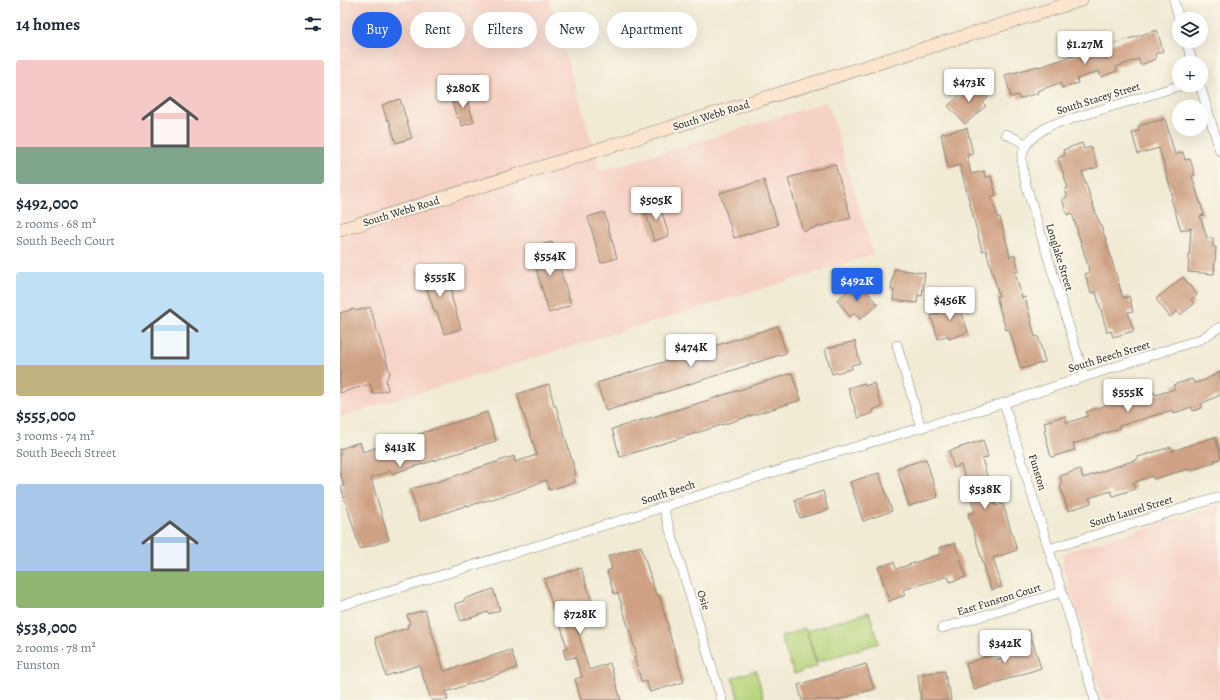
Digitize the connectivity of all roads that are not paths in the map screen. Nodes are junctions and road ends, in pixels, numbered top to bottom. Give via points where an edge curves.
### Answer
1 (1081, 0) edge
2 (1174, 0) edge
3 (1178, 12) edge
4 (1172, 88) edge
5 (1202, 92) edge
6 (1006, 134) dead end
7 (1026, 144) junction
8 (1220, 151) edge
9 (340, 230) edge
10 (1220, 327) edge
11 (897, 345) dead end
12 (1084, 376) junction
13 (1004, 403) junction
14 (921, 428) junction
15 (1220, 497) edge
16 (663, 507) junction
17 (1049, 549) junction
18 (1062, 592) junction
19 (340, 606) edge
20 (942, 628) dead end
21 (722, 700) edge
22 (1095, 700) edge

1 - 9 main road, South Webb Road
2 - 3 street
4 - 7 street, South Stacey Street via 1051,125 1039,131
5 - 8 street
6 - 7 street
7 - 12 street, Longlake Street via 1022,158 1026,185
10 - 12 street, South Beech Street via 1201,339
11 - 14 street
12 - 13 street, South Beech Street
13 - 14 street, South Beech
13 - 17 street, Funston
14 - 16 street, South Beech
15 - 17 street, South Laurel Street
16 - 19 street, South Beech
16 - 21 street, Osie
17 - 18 street, Funston
18 - 20 street, East Funston Court
18 - 22 street

